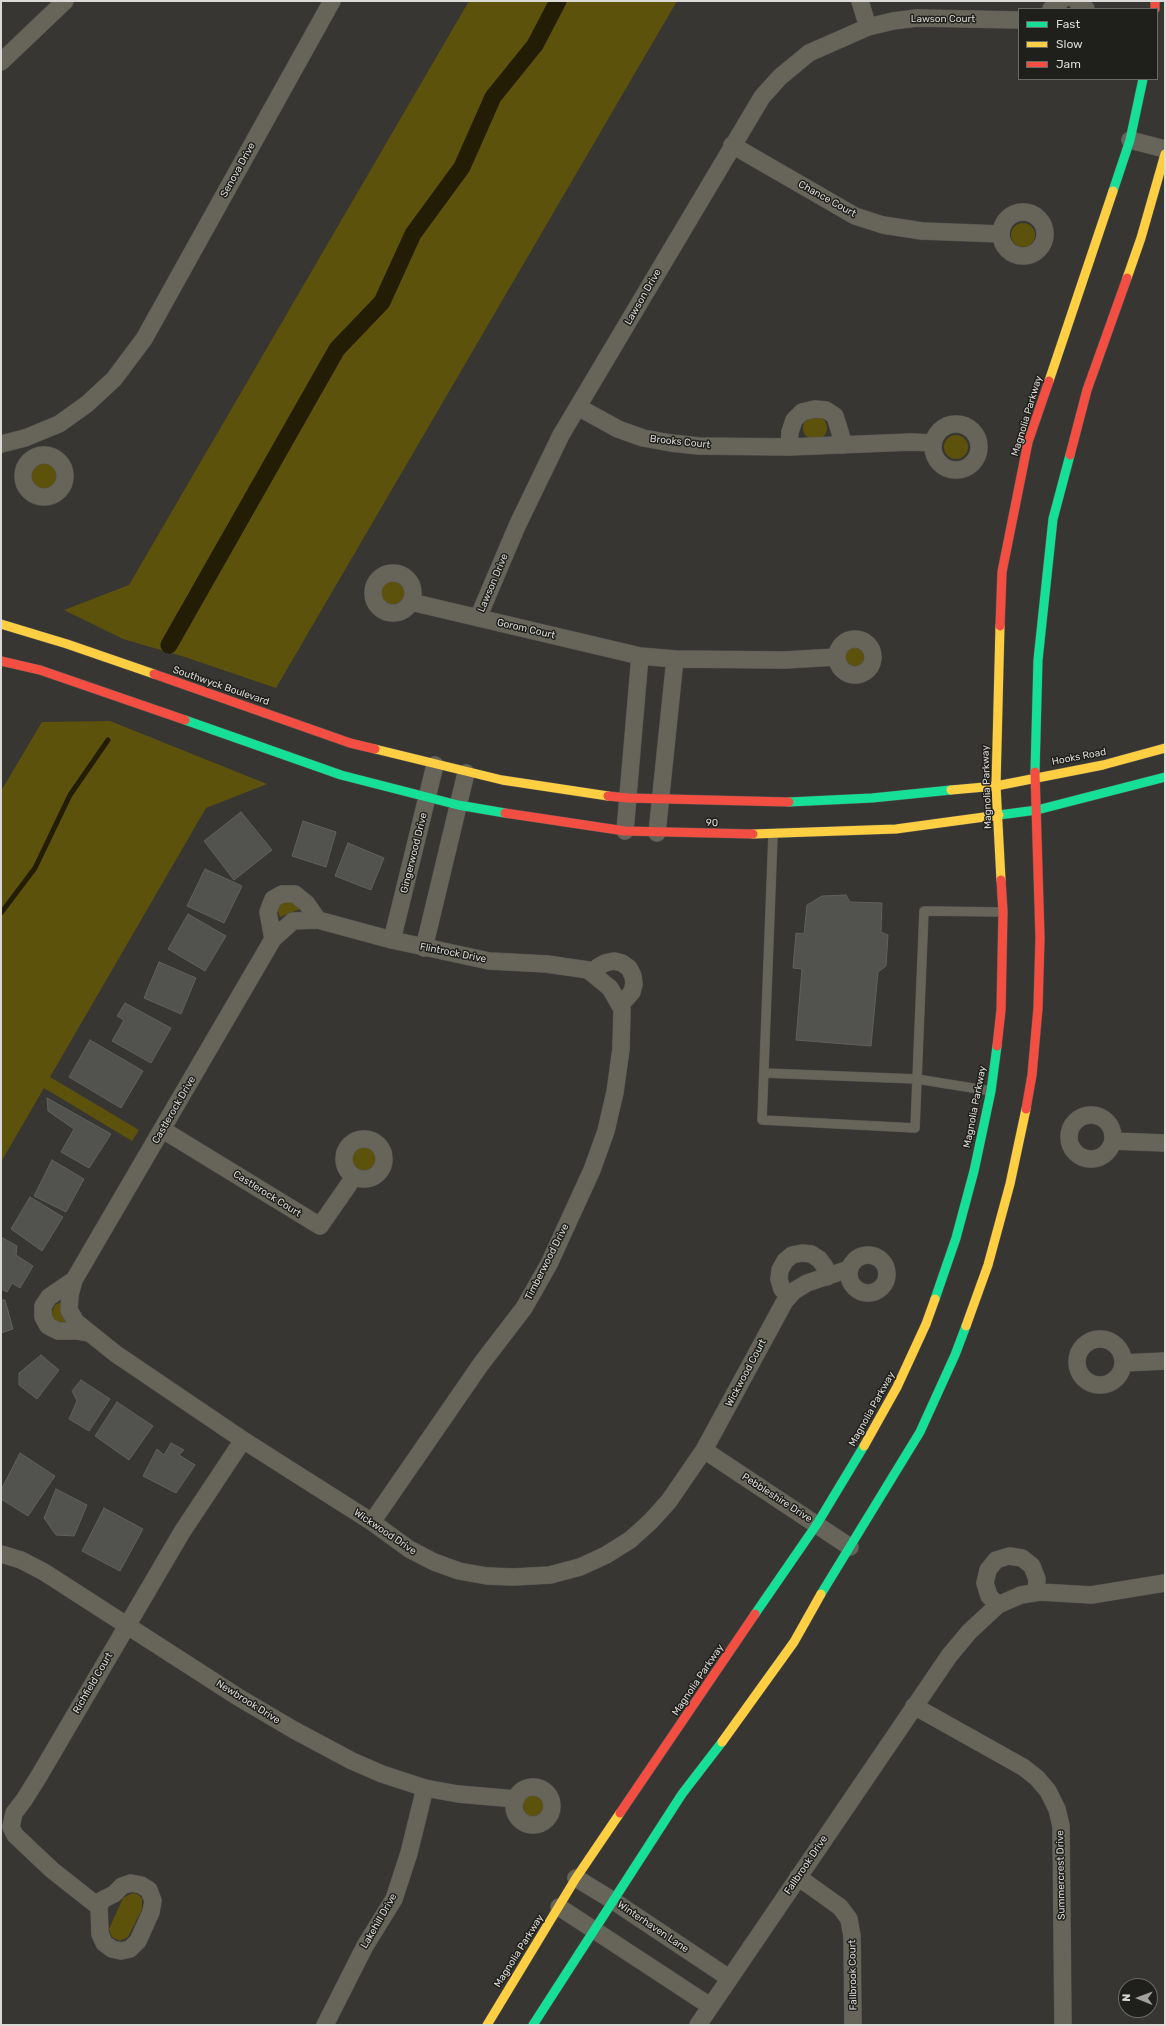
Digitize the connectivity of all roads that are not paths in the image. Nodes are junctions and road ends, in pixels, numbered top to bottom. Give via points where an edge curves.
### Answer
1 (65, 1) edge
2 (332, 1) edge
3 (860, 1) edge
4 (1061, 1) edge
5 (1076, 1) edge
6 (1052, 8) edge
7 (1085, 8) edge
8 (1018, 20) edge
9 (868, 27) junction
10 (1, 62) edge
11 (1143, 80) edge
12 (1130, 140) junction
13 (732, 145) junction
14 (1165, 149) edge
15 (1165, 154) edge
16 (1001, 234) dead end
17 (578, 407) junction
18 (25, 438) junction
19 (933, 443) dead end
20 (1, 444) edge
21 (844, 445) junction
22 (789, 447) junction
23 (36, 456) dead end
24 (411, 602) dead end
25 (478, 618) junction
26 (1, 624) edge
27 (640, 656) junction
28 (836, 657) dead end
29 (674, 659) junction
30 (1, 661) edge
31 (1165, 748) edge
32 (435, 766) junction
33 (466, 773) junction
34 (1035, 777) junction
35 (1165, 778) edge
36 (996, 786) junction
37 (427, 797) junction
38 (628, 798) junction
39 (661, 800) junction
40 (458, 805) junction
41 (1037, 810) junction
42 (999, 816) junction
43 (625, 831) junction
44 (657, 833) junction
45 (773, 836) junction
46 (1003, 912) junction
47 (318, 920) junction
48 (293, 921) joint
49 (273, 939) junction
50 (392, 940) junction
51 (424, 948) junction
52 (593, 974) junction
53 (610, 988) joint
54 (619, 1003) junction
55 (764, 1073) junction
56 (917, 1079) junction
57 (991, 1091) junction
58 (163, 1130) junction
59 (1113, 1141) dead end
60 (1165, 1143) edge
61 (354, 1177) dead end
62 (849, 1269) dead end
63 (827, 1277) junction
64 (74, 1280) junction
65 (789, 1296) junction
66 (69, 1310) joint
67 (88, 1333) junction
68 (1165, 1361) edge
69 (1123, 1363) dead end
70 (243, 1440) junction
71 (704, 1450) junction
72 (372, 1522) junction
73 (817, 1524) junction
74 (850, 1547) junction
75 (1, 1554) edge
76 (1165, 1582) edge
77 (1036, 1592) junction
78 (998, 1605) junction
79 (126, 1626) junction
80 (914, 1706) junction
81 (425, 1788) junction
82 (516, 1799) dead end
83 (798, 1877) junction
84 (576, 1878) junction
85 (612, 1900) junction
86 (559, 1906) junction
87 (99, 1907) dead end
88 (594, 1929) junction
89 (729, 1978) junction
90 (710, 2006) junction
91 (325, 2025) edge
92 (486, 2025) edge
93 (533, 2025) edge
94 (698, 2025) edge
95 (853, 2025) edge
96 (1063, 2025) edge

1 - 10 street
2 - 18 street, Senova Drive via 144,339 114,379 87,404 59,424
3 - 9 street
4 - 6 street
5 - 7 street
8 - 9 street, Lawson Court via 917,18
9 - 13 street, Lawson Drive via 809,52 780,77 762,97
11 - 12 main road, Magnolia Parkway
12 - 14 street
12 - 36 main road, Magnolia Parkway via 1028,442 1002,572
13 - 16 street, Chance Court via 830,203 883,225 922,232
13 - 17 street, Lawson Drive
15 - 34 main road via 1141,238 1087,390 1053,519 1038,660
17 - 22 street, Brooks Court via 618,429 650,439 699,446
17 - 25 street, Lawson Drive via 561,435 520,519
18 - 20 street
18 - 23 street
19 - 21 street, Brooks Court
21 - 22 street, Brooks Court
21 - 22 street via 835,416 826,410 815,409 802,412 794,420
24 - 25 street, Gorom Court
25 - 27 street, Gorom Court
26 - 32 main road, Southwyck Boulevard via 82,649 350,746
27 - 29 street, Gorom Court
27 - 38 street
28 - 29 street, Gorom Court via 785,660
29 - 39 street
30 - 37 main road via 40,670
31 - 34 main road, Hooks Road via 1103,764
32 - 33 main road
32 - 37 street, Gingerwood Drive
33 - 38 main road via 573,792
33 - 40 street
34 - 36 main road, Hooks Road
34 - 41 main road
35 - 41 main road
36 - 39 main road via 811,802
36 - 42 main road, Magnolia Parkway
37 - 40 main road, 90
37 - 50 street, Gingerwood Drive
38 - 39 main road
38 - 43 street
39 - 44 street
40 - 43 main road, 90
40 - 51 street
41 - 42 main road
41 - 74 main road via 1040,938 1038,1008 1032,1076 1010,1184 988,1265 955,1355 920,1432
42 - 45 main road, 90 via 896,830
42 - 46 main road, Magnolia Parkway
43 - 44 main road, 90
44 - 45 main road, 90
45 - 55 lane
46 - 56 lane via 924,911
46 - 57 main road, Magnolia Parkway via 1001,1010
47 - 48 street, Flintrock Drive
47 - 49 street via 307,904 295,894 282,894 273,899 268,912
47 - 50 street, Flintrock Drive
48 - 49 street, Castlerock Drive
49 - 58 street, Castlerock Drive
50 - 51 street, Flintrock Drive
51 - 52 street, Flintrock Drive via 489,961 547,964 588,970
52 - 53 street, Flintrock Drive
52 - 54 street via 598,967 614,961 629,968 634,984 632,992
53 - 54 street, Timberwood Drive
54 - 72 street, Timberwood Drive via 622,1009 621,1049 606,1131 592,1170 548,1264 524,1308 481,1364
55 - 56 lane
55 - 56 lane via 762,1120 915,1128
56 - 57 lane
57 - 73 main road, Magnolia Parkway via 956,1238 926,1324 897,1387
58 - 61 street, Castlerock Court via 320,1226
58 - 64 street, Castlerock Drive
59 - 60 street
62 - 63 street, Wickwood Court
63 - 65 street, Wickwood Court via 807,1283
63 - 65 street via 820,1259 811,1254 792,1255 784,1261 779,1280 782,1289
64 - 66 street, Castlerock Drive
64 - 67 street, Castlerock Drive via 49,1297 43,1306 43,1318 48,1326 58,1332
65 - 71 street, Wickwood Court
66 - 67 street, Wickwood Drive via 76,1322
67 - 70 street, Wickwood Drive
68 - 69 street
70 - 72 street, Wickwood Drive
70 - 79 street, Richfield Court via 182,1532
71 - 72 street, Wickwood Drive via 669,1501 652,1521 630,1540 580,1567 550,1575 487,1576 459,1571 409,1549
71 - 73 street, Pebbleshire Drive
73 - 74 street, Pebbleshire Drive
73 - 84 main road, Magnolia Parkway
74 - 85 main road via 794,1642 752,1704 682,1794
75 - 79 street, Newbrook Drive via 21,1560 44,1572
76 - 77 street via 1091,1596
77 - 78 street via 1021,1595
77 - 78 street via 1037,1579 1032,1566 1022,1558 1009,1556 996,1560 988,1570 985,1583 988,1596
78 - 80 street, Fallbrook Drive via 948,1656
79 - 81 street, Newbrook Drive via 294,1730 370,1769
79 - 87 street, Richfield Court via 35,1782 14,1813 11,1828 15,1835 52,1870
80 - 83 street, Fallbrook Drive
80 - 96 street, Summercrest Drive via 1023,1767 1048,1791 1057,1809 1061,1826
81 - 82 street, Newbrook Drive via 465,1795
81 - 91 street, Lakehill Drive via 410,1853 394,1899 365,1946
83 - 89 street, Fallbrook Drive
83 - 95 street, Fallbrook Court via 840,1907 849,1920 852,1936
84 - 85 street, Winterhaven Lane
84 - 86 main road, Magnolia Parkway
85 - 88 main road
85 - 89 street, Winterhaven Lane
86 - 88 street
86 - 92 main road, Magnolia Parkway
88 - 90 street
88 - 93 main road
89 - 90 street, Fallbrook Drive
90 - 94 street, Fallbrook Drive

